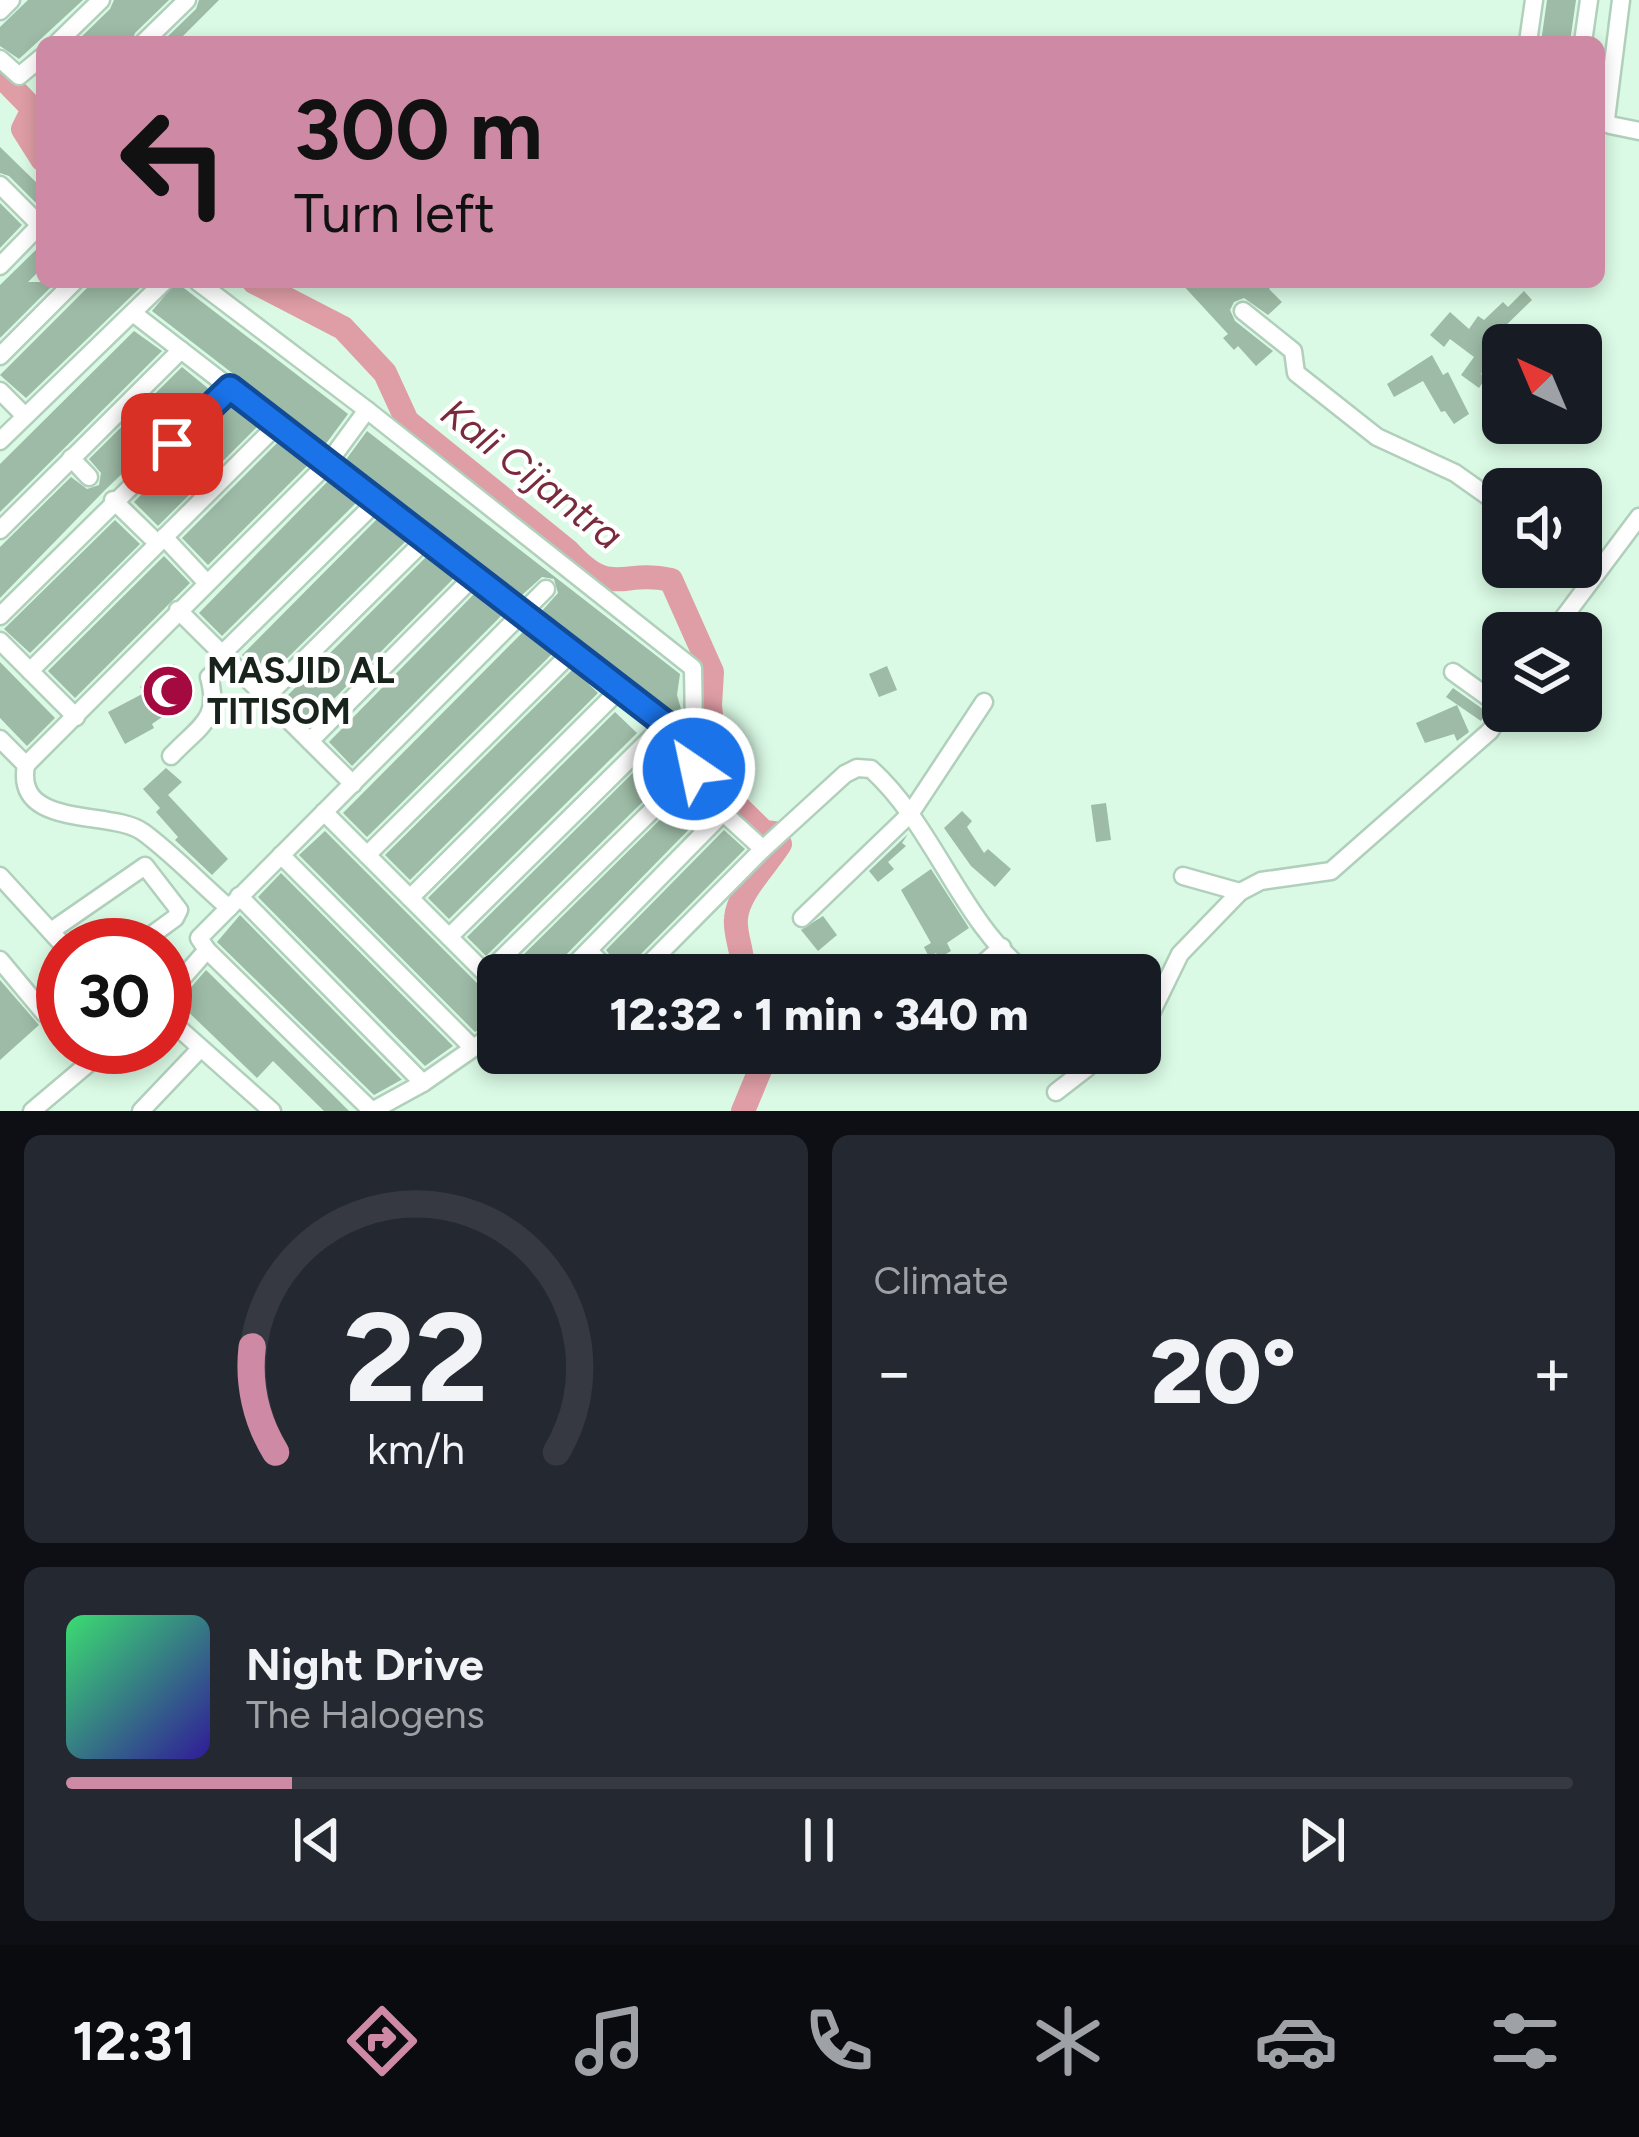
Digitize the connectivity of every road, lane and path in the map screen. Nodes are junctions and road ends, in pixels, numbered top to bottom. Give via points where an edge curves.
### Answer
1 (11, 0) edge
2 (101, 0) edge
3 (187, 0) edge
4 (1534, 0) edge
5 (1589, 0) edge
6 (1621, 0) edge
7 (0, 11) edge
8 (64, 36) edge
9 (150, 36) edge
10 (1529, 36) edge
11 (1583, 36) edge
12 (0, 59) edge
13 (36, 62) edge
14 (1639, 130) edge
15 (0, 185) edge
16 (36, 221) edge
17 (36, 231) edge
18 (0, 266) edge
19 (68, 288) edge
20 (158, 288) edge
21 (206, 288) edge
22 (1243, 311) dead end
23 (133, 313) junction
24 (181, 350) junction
25 (0, 356) edge
26 (230, 388) junction
27 (0, 391) edge
28 (367, 410) junction
29 (25, 416) junction
30 (278, 424) junction
31 (0, 441) edge
32 (70, 458) junction
33 (328, 463) junction
34 (89, 477) dead end
35 (1482, 492) edge
36 (113, 500) junction
37 (377, 501) junction
38 (1639, 517) edge
39 (0, 530) edge
40 (158, 537) junction
41 (426, 539) junction
42 (1602, 565) edge
43 (475, 576) junction
44 (206, 583) junction
45 (546, 590) dead end
46 (178, 610) junction
47 (524, 615) junction
48 (0, 616) edge
49 (0, 641) edge
50 (572, 652) junction
51 (225, 657) junction
52 (30, 671) junction
53 (1453, 672) dead end
54 (620, 689) junction
55 (1482, 694) edge
56 (266, 697) junction
57 (984, 702) dead end
58 (76, 717) junction
59 (665, 724) junction
60 (1489, 732) edge
61 (0, 739) edge
62 (310, 741) junction
63 (694, 746) junction
64 (171, 756) dead end
65 (26, 765) junction
66 (694, 769) junction
67 (353, 784) junction
68 (324, 812) junction
69 (724, 812) junction
70 (910, 814) junction
71 (766, 846) junction
72 (281, 855) junction
73 (367, 855) junction
74 (0, 876) edge
75 (1183, 876) dead end
76 (1240, 892) junction
77 (410, 898) junction
78 (234, 902) junction
79 (39, 918) edge
80 (81, 918) edge
81 (174, 918) edge
82 (802, 918) dead end
83 (449, 937) junction
84 (1002, 947) junction
85 (207, 950) junction
86 (589, 951) junction
87 (517, 954) edge
88 (586, 954) edge
89 (592, 954) edge
90 (659, 954) edge
91 (994, 954) edge
92 (1009, 954) edge
93 (0, 960) edge
94 (477, 965) edge
95 (192, 967) edge
96 (1161, 993) edge
97 (36, 1003) edge
98 (192, 1042) edge
99 (477, 1045) edge
100 (473, 1048) junction
101 (199, 1049) junction
102 (75, 1074) edge
103 (1079, 1074) edge
104 (423, 1083) junction
105 (1056, 1092) dead end
106 (32, 1111) edge
107 (141, 1111) edge
108 (272, 1111) edge
109 (372, 1111) edge

1 - 7 street
2 - 8 street
3 - 9 street
4 - 10 street
5 - 11 street
6 - 14 street via 1606,119
12 - 13 street via 19,76
15 - 16 street
17 - 18 street
19 - 25 street
20 - 23 street
21 - 28 street
22 - 35 street via 1293,351 1296,373 1377,436
23 - 24 street
23 - 29 street
24 - 26 street
24 - 32 street
26 - 30 street
26 - 36 street
27 - 29 street
28 - 33 street
28 - 63 street via 692,668
29 - 31 street
30 - 33 street
30 - 40 street
32 - 34 street
32 - 39 street
33 - 37 street
33 - 44 street
36 - 40 street
36 - 48 street
37 - 41 street
37 - 51 street
38 - 42 street
40 - 44 street
40 - 52 street
41 - 43 street
41 - 56 street
43 - 47 street
43 - 62 street
44 - 46 street
45 - 47 street
46 - 51 street
46 - 58 street
47 - 50 street
47 - 67 street
49 - 52 street
50 - 54 street
50 - 73 street
51 - 56 street
51 - 64 street via 209,677 214,710
52 - 58 street
53 - 55 street
54 - 59 street
54 - 77 street
56 - 62 street
57 - 70 street
58 - 65 street
59 - 63 street
59 - 83 street
60 - 76 street via 1331,871
61 - 65 street
62 - 67 street
63 - 66 street
65 - 78 street via 23,780 45,806 141,831
66 - 69 street via 694,787
66 - 87 street
67 - 68 street
68 - 72 street
68 - 73 street
69 - 71 street
69 - 86 street
70 - 71 street via 871,770 857,768
70 - 82 street
70 - 84 street
71 - 90 street
72 - 78 street
72 - 100 street
73 - 77 street
74 - 79 street
75 - 76 street
76 - 96 street via 1180,954
77 - 83 street
78 - 85 street via 199,938
78 - 104 street
80 - 81 street via 145,866 178,910
83 - 94 street
84 - 91 street
84 - 92 street
85 - 95 street
85 - 109 street
86 - 88 street
86 - 89 street
93 - 97 street
98 - 101 street
99 - 100 street
100 - 104 street
101 - 107 street
101 - 108 street
102 - 106 street
103 - 105 street
104 - 109 street

